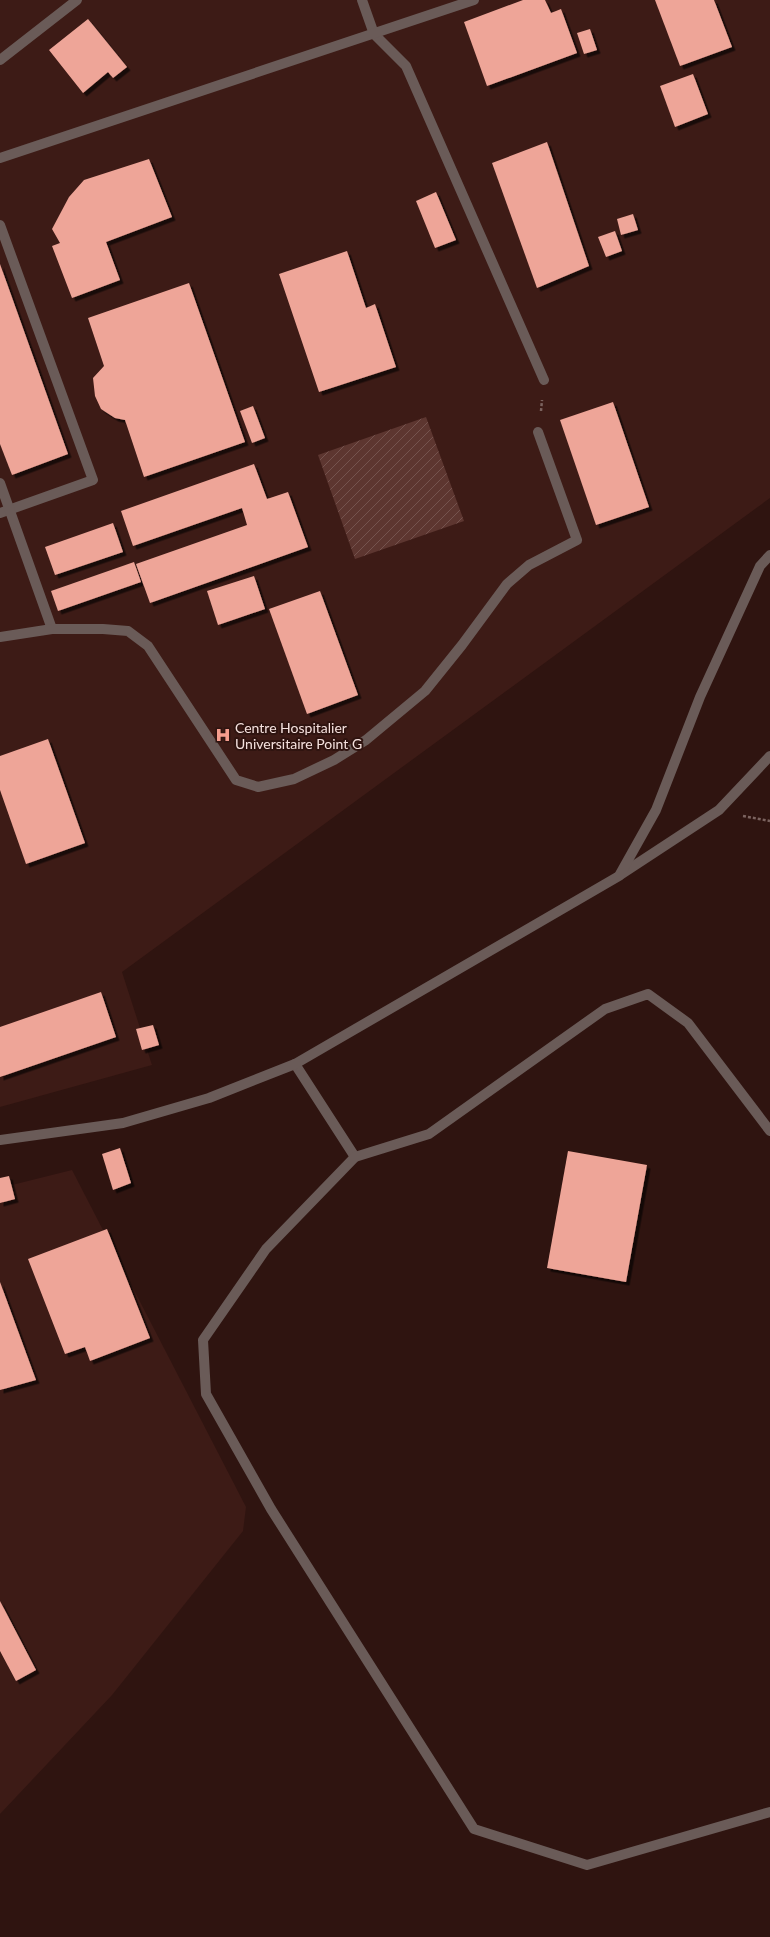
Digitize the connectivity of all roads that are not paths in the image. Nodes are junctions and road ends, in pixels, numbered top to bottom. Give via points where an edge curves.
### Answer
1 (77, 0) edge
2 (362, 0) edge
3 (474, 0) edge
4 (374, 34) junction
5 (0, 60) edge
6 (0, 158) edge
7 (0, 225) edge
8 (544, 380) road end
9 (538, 432) road end
10 (0, 483) edge
11 (5, 512) edge
12 (770, 555) edge
13 (52, 629) junction
14 (0, 637) edge
15 (770, 756) edge
16 (619, 876) junction
17 (295, 1064) junction
18 (770, 1131) edge
19 (0, 1140) edge
20 (355, 1157) junction
21 (770, 1812) edge

1 - 5 street
2 - 4 street
3 - 4 street
4 - 6 street
4 - 8 street via 406,66
7 - 11 street via 93,480
9 - 13 street via 577,540 529,565 508,584 425,691 366,740 334,760 294,779 258,787 236,780 148,646 128,631 103,628
10 - 11 street
11 - 13 street
12 - 16 street via 760,566 700,697 656,810
13 - 14 street
15 - 16 street via 718,810
16 - 17 street
17 - 19 street via 209,1098 123,1123
17 - 20 street
18 - 20 street via 688,1023 648,994 605,1009 429,1134
20 - 21 street via 266,1249 203,1340 206,1394 271,1509 474,1829 587,1865

